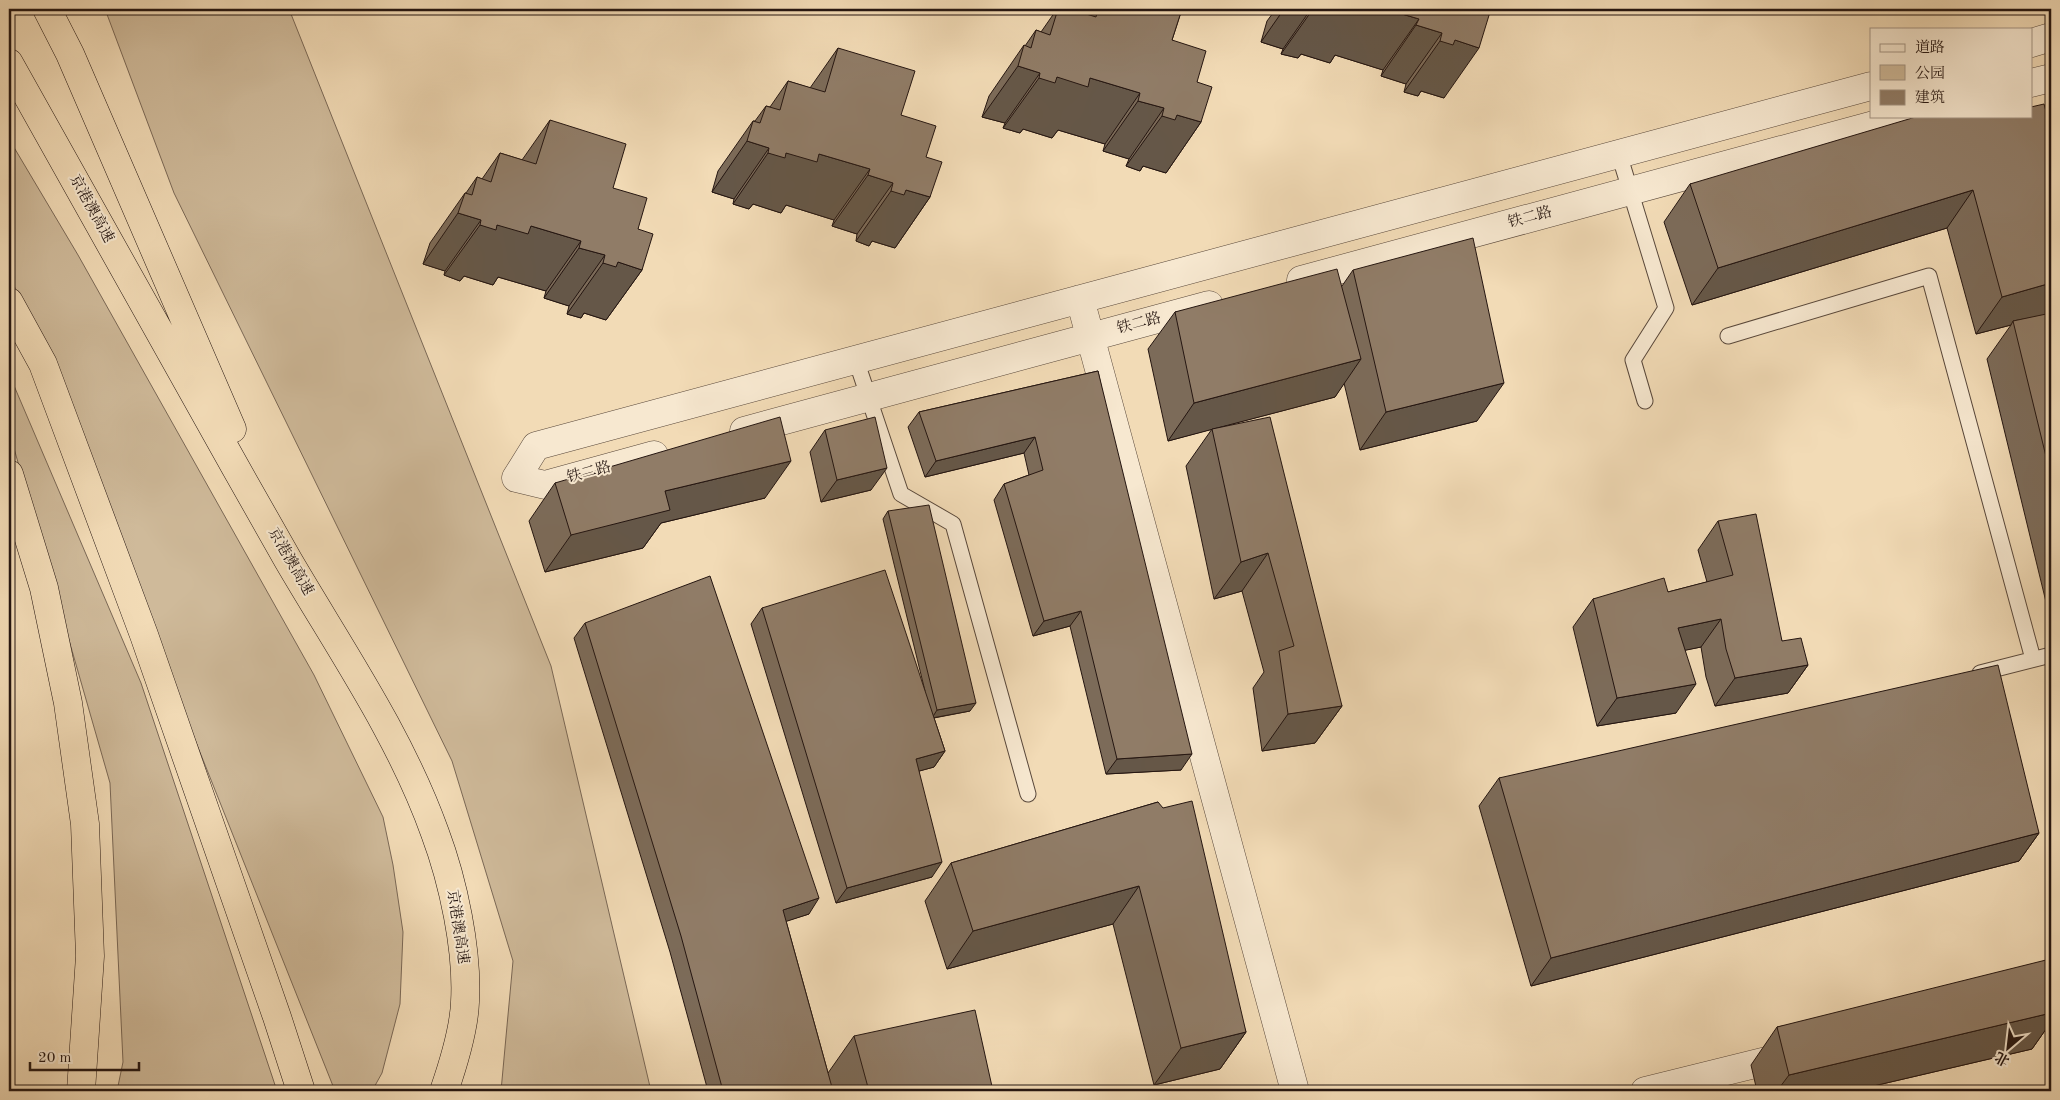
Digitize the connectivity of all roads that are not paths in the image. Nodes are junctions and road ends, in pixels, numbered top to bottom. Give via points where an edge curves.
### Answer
1 (46, 9) edge
2 (2051, 37) edge
3 (2032, 43) edge
4 (9, 63) edge
5 (2051, 78) edge
6 (2032, 83) edge
7 (1870, 86) edge
8 (1900, 118) edge
9 (1618, 154) junction
10 (1630, 192) junction
11 (1273, 288) edge
12 (1235, 298) edge
13 (1080, 299) junction
14 (9, 302) edge
15 (1728, 336) dead end
16 (1090, 337) junction
17 (856, 360) junction
18 (869, 397) junction
19 (1645, 401) dead end
20 (716, 438) edge
21 (678, 449) edge
22 (9, 474) edge
23 (289, 562) junction
24 (2051, 655) edge
25 (2033, 659) junction
26 (1966, 677) edge
27 (1028, 794) dead end
28 (1809, 1050) edge
29 (81, 1091) edge
30 (300, 1091) edge
31 (444, 1091) edge
32 (1295, 1091) edge
33 (1646, 1091) edge

1 - 23 highway via 70,54
2 - 3 street
4 - 23 highway, 京港澳高速
5 - 6 street
7 - 9 street
8 - 10 street, 铁二路
9 - 10 lane
9 - 13 street
10 - 11 street, 铁二路
10 - 19 lane via 1666,308 1633,360
12 - 16 street, 铁二路
13 - 16 street
13 - 17 street
14 - 30 highway via 42,364 144,635
15 - 25 lane via 1929,276
16 - 18 street, 铁二路
16 - 32 street
17 - 18 lane
17 - 21 street, 铁二路 via 536,446 516,478 545,485
18 - 20 street, 铁二路
18 - 27 lane via 901,494 953,524
22 - 29 highway via 46,598 68,703 85,824 90,956
23 - 31 highway, 京港澳高速 via 399,746 438,842 454,896 465,1003 457,1048
24 - 25 lane
25 - 26 lane
28 - 33 street

